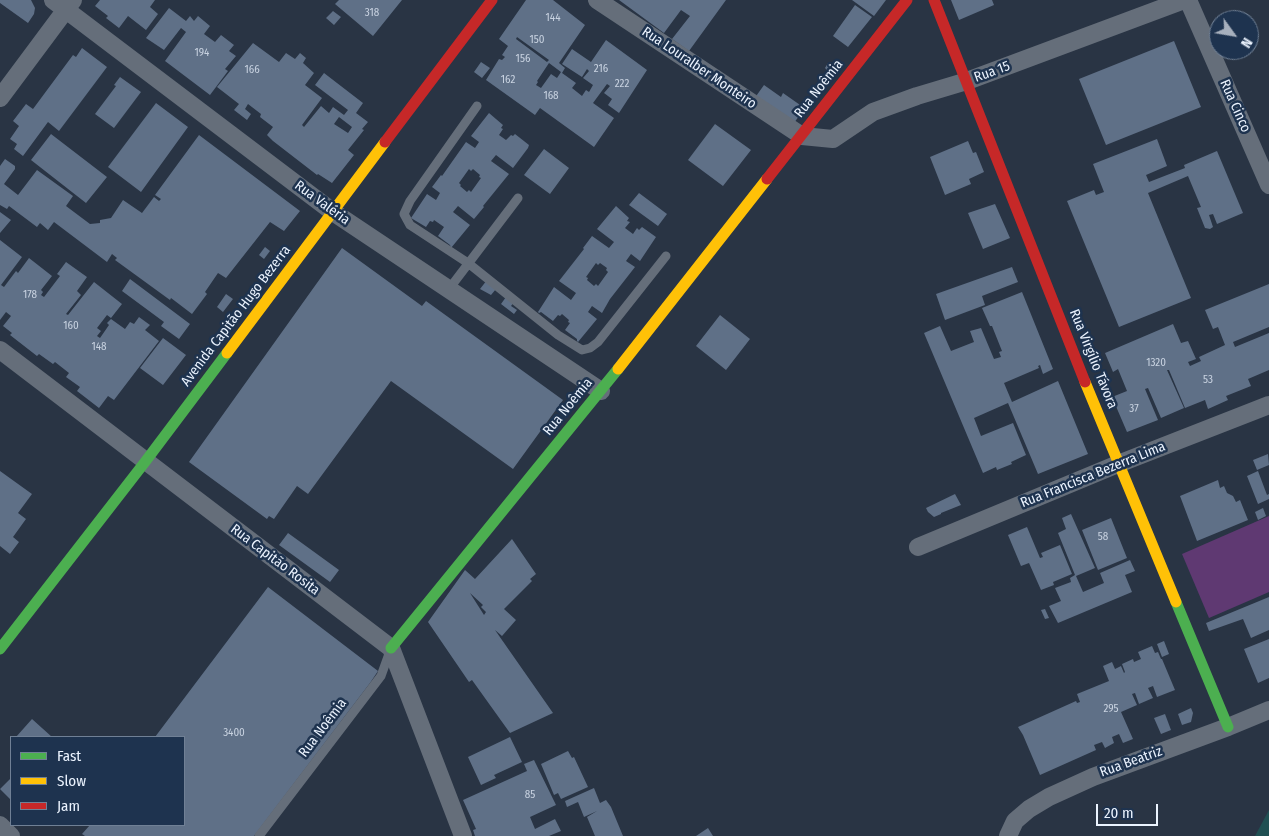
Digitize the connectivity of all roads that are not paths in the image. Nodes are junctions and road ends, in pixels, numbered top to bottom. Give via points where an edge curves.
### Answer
1 (492, 0) edge
2 (597, 0) edge
3 (907, 0) edge
4 (934, 0) edge
5 (1184, 0) edge
6 (1188, 0) edge
7 (64, 3) edge
8 (967, 81) junction
9 (0, 98) edge
10 (477, 106) dead end
11 (802, 136) junction
12 (1269, 185) edge
13 (518, 198) dead end
14 (334, 212) junction
15 (666, 256) dead end
16 (468, 263) junction
17 (449, 289) junction
18 (0, 350) edge
19 (601, 391) junction
20 (1269, 405) edge
21 (145, 462) junction
22 (1118, 464) junction
23 (918, 547) dead end
24 (391, 648) junction
25 (0, 649) edge
26 (1269, 710) edge
27 (1228, 727) junction
28 (0, 825) edge
29 (11, 836) edge
30 (258, 836) edge
31 (463, 836) edge
32 (1008, 836) edge

1 - 14 street, Avenida Capitão Hugo Bezerra
2 - 11 street, Rua Louralber Monteiro
3 - 11 street, Rua Noêmia
4 - 8 street, Rua Virgílio Távora
5 - 8 street, Rua 15
6 - 12 street, Rua Cinco
7 - 9 street
7 - 14 street, Rua Valéria
8 - 11 street, Rua 15 via 873,112 833,138
8 - 22 street, Rua Virgílio Távora
10 - 16 lane via 404,214 410,225
11 - 19 street, Rua Noêmia
13 - 16 lane
14 - 17 street, Rua Valéria
14 - 21 street, Avenida Capitão Hugo Bezerra
15 - 16 lane via 598,342 582,350
16 - 17 lane
17 - 19 street, Rua Valéria
18 - 21 street, Rua Capitão Rosita
19 - 24 street, Rua Noêmia
20 - 22 street, Rua Francisca Bezerra Lima
21 - 24 street, Rua Capitão Rosita
21 - 25 street, Avenida Capitão Hugo Bezerra
22 - 23 street, Rua Francisca Bezerra Lima
22 - 27 street, Rua Virgílio Távora
24 - 30 lane, Rua Noêmia via 381,676
24 - 31 street
26 - 27 street, Rua Beatriz
27 - 32 street, Rua Beatriz via 1093,777 1049,797 1015,821
28 - 29 street

